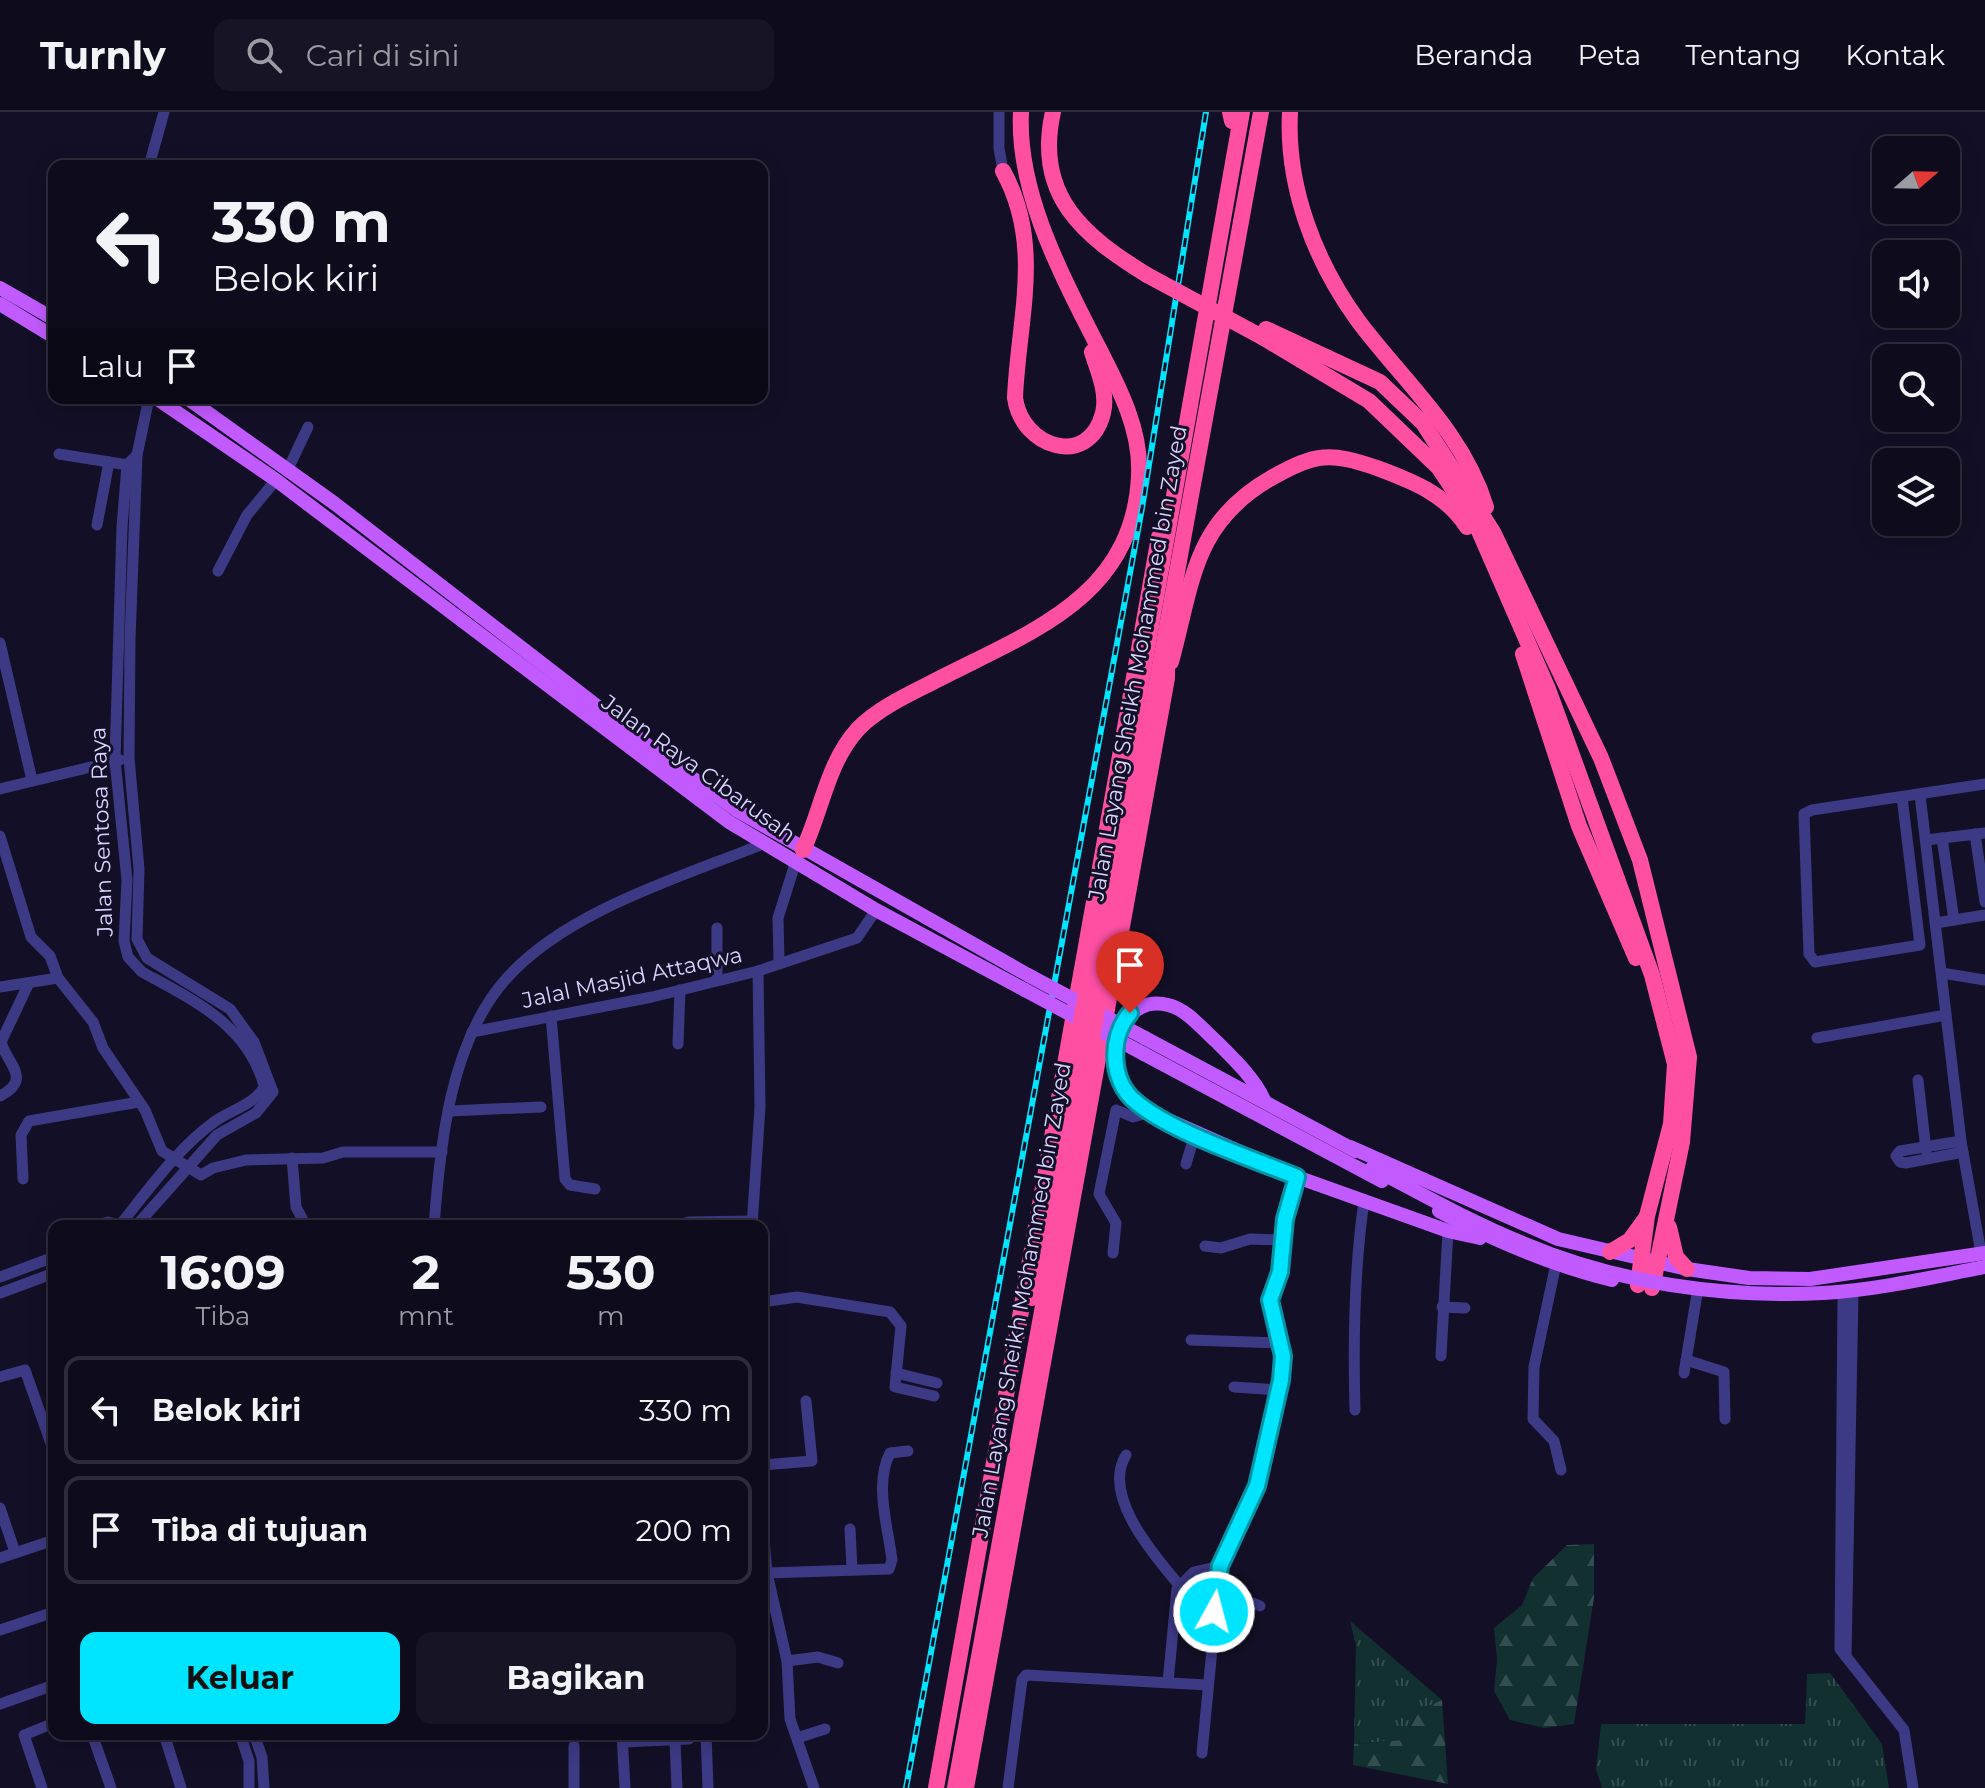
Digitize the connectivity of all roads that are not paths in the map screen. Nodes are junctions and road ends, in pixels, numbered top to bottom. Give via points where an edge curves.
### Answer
1 (164, 112) edge
2 (999, 112) edge
3 (1021, 112) edge
4 (1053, 112) edge
5 (1062, 112) edge
6 (1261, 112) edge
7 (1290, 112) edge
8 (1235, 114) edge
9 (151, 160) edge
10 (1003, 171) joint
11 (1150, 272) junction
12 (0, 288) edge
13 (0, 304) edge
14 (48, 316) edge
15 (1082, 316) junction
16 (48, 333) edge
17 (1264, 333) junction
18 (148, 404) edge
19 (166, 404) edge
20 (194, 404) edge
21 (308, 427) dead end
22 (59, 454) dead end
23 (109, 462) junction
24 (134, 462) junction
25 (282, 474) junction
26 (97, 525) dead end
27 (1493, 532) junction
28 (218, 571) dead end
29 (0, 643) edge
30 (1167, 678) junction
31 (129, 758) junction
32 (115, 760) junction
33 (32, 780) junction
34 (1985, 784) edge
35 (0, 789) edge
36 (1920, 795) junction
37 (1902, 797) junction
38 (1980, 834) edge
39 (0, 836) edge
40 (766, 837) junction
41 (1942, 838) junction
42 (1926, 840) junction
43 (799, 857) junction
44 (1983, 868) edge
45 (1985, 902) edge
46 (876, 910) junction
47 (1985, 915) edge
48 (1954, 920) junction
49 (1936, 923) junction
50 (717, 928) dead end
51 (779, 962) junction
52 (758, 971) junction
53 (1942, 973) junction
54 (58, 978) junction
55 (717, 980) junction
56 (1985, 980) edge
57 (1026, 982) junction
58 (28, 985) junction
59 (0, 987) edge
60 (680, 990) junction
61 (1657, 994) junction
62 (1946, 1015) junction
63 (551, 1016) junction
64 (472, 1032) junction
65 (1817, 1038) dead end
66 (678, 1044) dead end
67 (1918, 1080) dead end
68 (0, 1096) edge
69 (1264, 1100) junction
70 (139, 1102) junction
71 (541, 1107) dead end
72 (450, 1111) junction
73 (1150, 1112) junction
74 (1195, 1134) junction
75 (1962, 1146) junction
76 (442, 1152) junction
77 (1345, 1152) junction
78 (292, 1158) junction
79 (173, 1160) junction
80 (1186, 1164) dead end
81 (189, 1165) junction
82 (1297, 1177) junction
83 (23, 1179) dead end
84 (595, 1189) dead end
85 (1364, 1201) junction
86 (1647, 1216) junction
87 (125, 1220) edge
88 (141, 1220) edge
89 (303, 1220) edge
90 (435, 1220) edge
91 (752, 1220) edge
92 (1667, 1221) junction
93 (1448, 1231) junction
94 (1284, 1240) junction
95 (1493, 1240) junction
96 (1205, 1246) dead end
97 (1113, 1253) dead end
98 (1616, 1254) junction
99 (48, 1259) edge
100 (1984, 1261) edge
101 (1656, 1262) junction
102 (1556, 1264) junction
103 (1687, 1269) junction
104 (48, 1275) edge
105 (0, 1277) edge
106 (1616, 1281) junction
107 (1651, 1288) junction
108 (0, 1293) edge
109 (1697, 1294) junction
110 (1848, 1295) junction
111 (768, 1301) edge
112 (1442, 1307) junction
113 (1465, 1308) dead end
114 (1191, 1340) dead end
115 (1280, 1343) junction
116 (1441, 1356) dead end
117 (896, 1373) junction
118 (0, 1377) edge
119 (937, 1383) dead end
120 (1234, 1387) dead end
121 (1278, 1390) junction
122 (934, 1396) dead end
123 (806, 1401) dead end
124 (1355, 1410) dead end
125 (1725, 1419) dead end
126 (48, 1435) edge
127 (908, 1451) dead end
128 (1126, 1455) dead end
129 (768, 1465) edge
130 (1561, 1470) dead end
131 (0, 1508) edge
132 (850, 1529) dead end
133 (48, 1542) edge
134 (15, 1552) junction
135 (0, 1558) edge
136 (1220, 1566) junction
137 (852, 1569) junction
138 (768, 1573) edge
139 (768, 1577) edge
140 (1179, 1585) junction
141 (1216, 1588) junction
142 (1260, 1606) dead end
143 (48, 1614) edge
144 (0, 1630) edge
145 (787, 1661) junction
146 (838, 1663) dead end
147 (1168, 1682) junction
148 (1207, 1685) junction
149 (48, 1687) edge
150 (0, 1704) edge
151 (48, 1725) edge
152 (825, 1729) dead end
153 (797, 1738) junction
154 (94, 1740) edge
155 (166, 1740) edge
156 (242, 1740) edge
157 (256, 1740) edge
158 (623, 1740) edge
159 (658, 1740) edge
160 (682, 1740) edge
161 (706, 1740) edge
162 (675, 1741) junction
163 (574, 1746) dead end
164 (1202, 1753) dead end
165 (42, 1788) edge
166 (111, 1788) edge
167 (181, 1788) edge
168 (249, 1788) edge
169 (264, 1788) edge
170 (574, 1788) edge
171 (625, 1788) edge
172 (677, 1788) edge
173 (708, 1788) edge
174 (814, 1788) edge
175 (936, 1788) edge
176 (945, 1788) edge
177 (955, 1788) edge
178 (966, 1788) edge
179 (1008, 1788) edge
180 (1913, 1788) edge

1 - 9 street
2 - 10 street
3 - 15 highway via 1022,147 1038,212
4 - 11 highway via 1048,136 1051,163 1067,207 1101,246
5 - 11 highway via 1059,156 1073,200 1102,236
6 - 30 highway via 1167,642
6 - 177 highway, Jalan Layang Sheikh Mohammed bin Zayed, bridge
7 - 27 highway via 1295,189 1330,277 1359,322 1459,446
8 - 175 highway
8 - 176 highway, Jalan Layang Sheikh Mohammed bin Zayed, bridge
10 - 15 highway via 1028,250 1017,411 1035,437 1052,446 1086,439 1103,415 1103,387
11 - 17 highway, bridge
12 - 14 main road
13 - 16 main road
15 - 43 highway via 1121,393 1139,455 1133,519 1124,545 1097,585 1074,606 911,693 856,731 833,766
17 - 27 highway via 1380,382 1423,423
17 - 61 highway via 1369,401 1415,441 1460,496 1491,554 1548,689
18 - 24 street, Jalan Sentosa Raya
19 - 25 main road, Jalan Raya Cibarusah
20 - 25 main road, Jalan Raya Cibarusah
21 - 25 street
22 - 23 street
23 - 24 street
23 - 26 street
24 - 31 street, Jalan Sentosa Raya
24 - 32 street, Jalan Sentosa Raya via 122,527
25 - 28 street via 247,515
25 - 40 main road, Jalan Raya Cibarusah via 667,777
27 - 92 highway via 1618,800 1640,860 1676,996 1690,1075
29 - 33 street
30 - 61 highway via 1198,563 1221,516 1238,498 1303,461 1325,455 1429,490 1459,514 1486,563 1521,648 1594,862
30 - 178 highway
31 - 32 street
31 - 81 street, Jalan Sentosa Raya via 139,869 139,948 230,1009 254,1042 273,1092 266,1104 217,1135
32 - 33 street
32 - 79 street, Jalan Sentosa Raya via 127,880 128,957 142,972 221,1017 245,1044 264,1086 260,1095 212,1123
33 - 35 street
34 - 36 street
36 - 37 street
36 - 42 street
37 - 37 street via 1804,814 1809,954 1815,962 1920,945
38 - 41 street
38 - 44 street
39 - 54 street via 25,924 50,956
40 - 43 main road, Jalan Raya Cibarusah
40 - 64 street via 633,895 572,929 507,978
41 - 42 street
41 - 48 street
42 - 49 street
43 - 46 main road, Jalan Raya Cibarusah
43 - 51 street via 778,918
43 - 57 main road, Jalan Raya Cibarusah
44 - 45 street
46 - 51 street, Jalal Masjid Attaqwa via 857,938
46 - 57 main road, Jalan Raya Cibarusah
47 - 48 street
48 - 49 street
49 - 53 street
50 - 55 street
51 - 52 street, Jalal Masjid Attaqwa
52 - 55 street, Jalal Masjid Attaqwa
52 - 91 street via 760,1107
53 - 56 street
53 - 62 street
54 - 58 street
54 - 70 street via 93,1022 103,1048
55 - 60 street, Jalal Masjid Attaqwa
57 - 69 main road, Jalan Raya Cibarusah, bridge
57 - 77 main road, Jalan Raya Cibarusah, bridge via 1144,1054
58 - 59 street
58 - 68 street via 1,1042 16,1079 14,1087
60 - 63 street, Jalal Masjid Attaqwa
60 - 66 street
61 - 86 highway via 1675,1064 1675,1102
62 - 65 street
62 - 75 street
63 - 64 street, Jalal Masjid Attaqwa
63 - 84 street via 565,1179 570,1185
64 - 72 street
67 - 75 street via 1926,1152
69 - 73 main road via 1250,1078 1191,1019 1168,1004 1157,1004 1126,1018 1115,1062 1125,1090
69 - 77 main road, Jalan Raya Cibarusah
70 - 79 street via 159,1147
70 - 83 street via 29,1121 21,1135
71 - 72 street
72 - 76 street
73 - 74 main road
73 - 97 street via 1133,1117 1116,1110 1110,1130 1099,1194 1116,1223
74 - 80 street
74 - 82 main road
75 - 100 street
76 - 78 street
76 - 90 street
77 - 95 main road, Jalan Raya Cibarusah
77 - 98 main road, Jalan Raya Cibarusah via 1558,1239
77 - 100 main road, Jalan Raya Cibarusah, bridge via 1499,1226 1581,1258 1691,1282 1811,1287
78 - 81 street via 230,1163 201,1175
78 - 89 street via 296,1207
79 - 81 street
79 - 87 street, Jalan Sentosa Raya
81 - 88 street, Jalan Sentosa Raya
82 - 85 main road
82 - 94 street
85 - 93 main road
85 - 124 street via 1353,1344
86 - 98 highway
86 - 101 highway
92 - 101 highway
92 - 103 highway via 1674,1252
93 - 95 main road
93 - 112 street
94 - 96 street
94 - 115 street via 1270,1300
95 - 102 main road, Jalan Raya Cibarusah
98 - 101 main road, Jalan Raya Cibarusah
98 - 106 main road via 1627,1270
99 - 105 street
100 - 103 main road, Jalan Raya Cibarusah via 1810,1279
100 - 110 main road, Jalan Raya Cibarusah
101 - 103 main road, Jalan Raya Cibarusah
101 - 107 highway
102 - 106 main road, Jalan Raya Cibarusah
102 - 130 street via 1531,1389 1533,1419 1553,1438
104 - 108 street
106 - 107 main road, Jalan Raya Cibarusah
107 - 109 main road, Jalan Raya Cibarusah
109 - 110 main road, Jalan Raya Cibarusah via 1757,1299
109 - 125 street via 1685,1366 1724,1372
110 - 180 street via 1846,1657 1904,1730
111 - 117 street via 797,1297 890,1312 901,1326
112 - 113 street
112 - 116 street
114 - 115 street
115 - 121 street via 1284,1366
117 - 119 street
117 - 122 street via 898,1390
118 - 126 street via 25,1370
120 - 121 street
121 - 136 street via 1257,1486
123 - 129 street via 812,1461
127 - 137 street via 890,1453 884,1469 892,1566
128 - 140 street via 1120,1474 1132,1521
131 - 134 street
132 - 137 street
133 - 134 street
134 - 135 street
136 - 140 street via 1194,1572
136 - 141 street
137 - 138 street
139 - 145 street
140 - 147 street
141 - 142 street
141 - 148 street
143 - 144 street
145 - 146 street via 818,1657
145 - 153 street via 790,1719
147 - 148 street
147 - 179 street via 1026,1675
148 - 164 street
149 - 150 street
151 - 165 street via 24,1735
152 - 153 street
153 - 174 street
154 - 166 street
155 - 167 street
156 - 168 street
157 - 169 street
158 - 171 street
159 - 162 street
160 - 162 street
161 - 173 street
162 - 172 street
163 - 170 street

